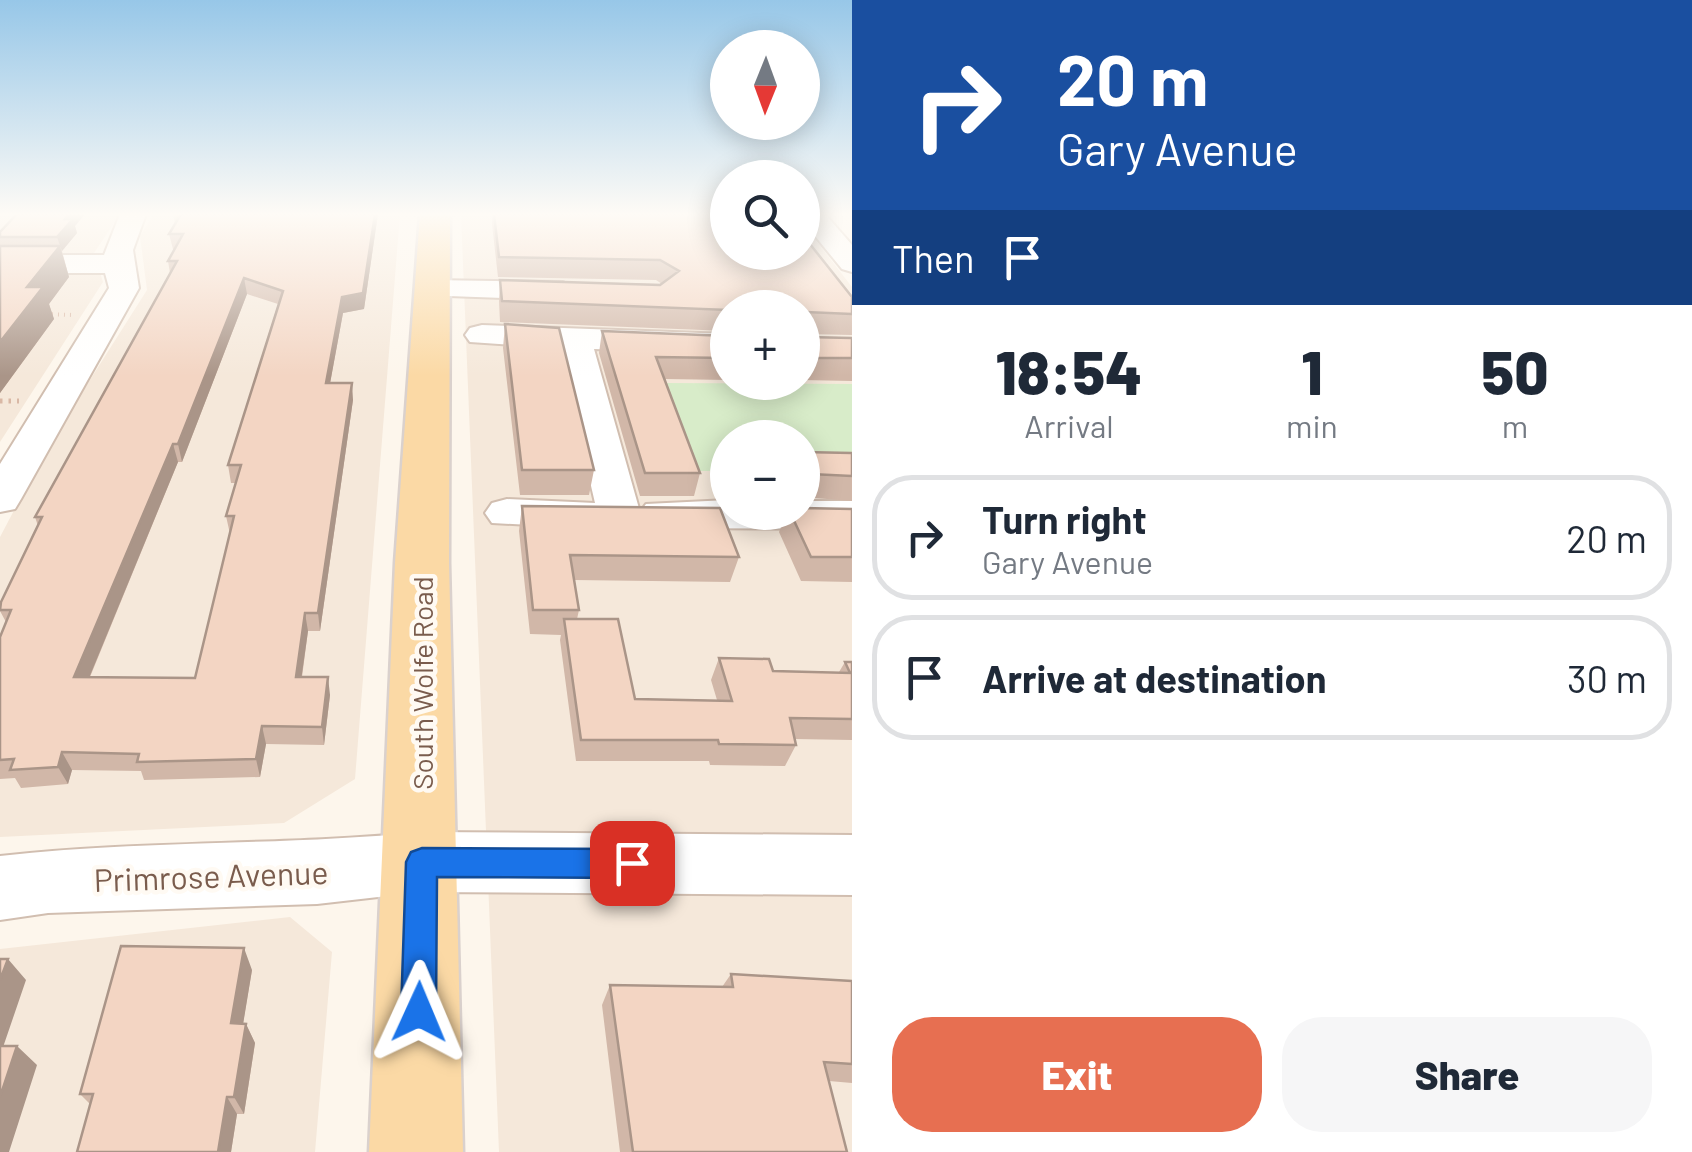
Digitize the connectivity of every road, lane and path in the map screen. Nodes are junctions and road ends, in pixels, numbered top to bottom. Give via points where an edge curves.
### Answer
1 (116, 268) edge
2 (433, 268) edge
3 (432, 290) junction
4 (600, 292) edge
5 (37, 314) edge
6 (110, 315) junction
7 (482, 335) dead end
8 (574, 339) junction
9 (710, 343) edge
10 (0, 499) edge
11 (508, 513) dead end
12 (619, 514) junction
13 (852, 515) edge
14 (422, 862) junction
15 (852, 865) edge
16 (0, 888) edge
17 (416, 1152) edge

1 - 6 street via 124,288
2 - 3 main road, South Wolfe Road
3 - 4 street
3 - 14 main road, South Wolfe Road via 422,563
5 - 6 path
6 - 10 street
7 - 8 street
8 - 9 street
8 - 12 street
11 - 12 street
12 - 13 street
14 - 15 street, Primrose Avenue
14 - 16 street, Primrose Avenue
14 - 17 main road, South Wolfe Road

